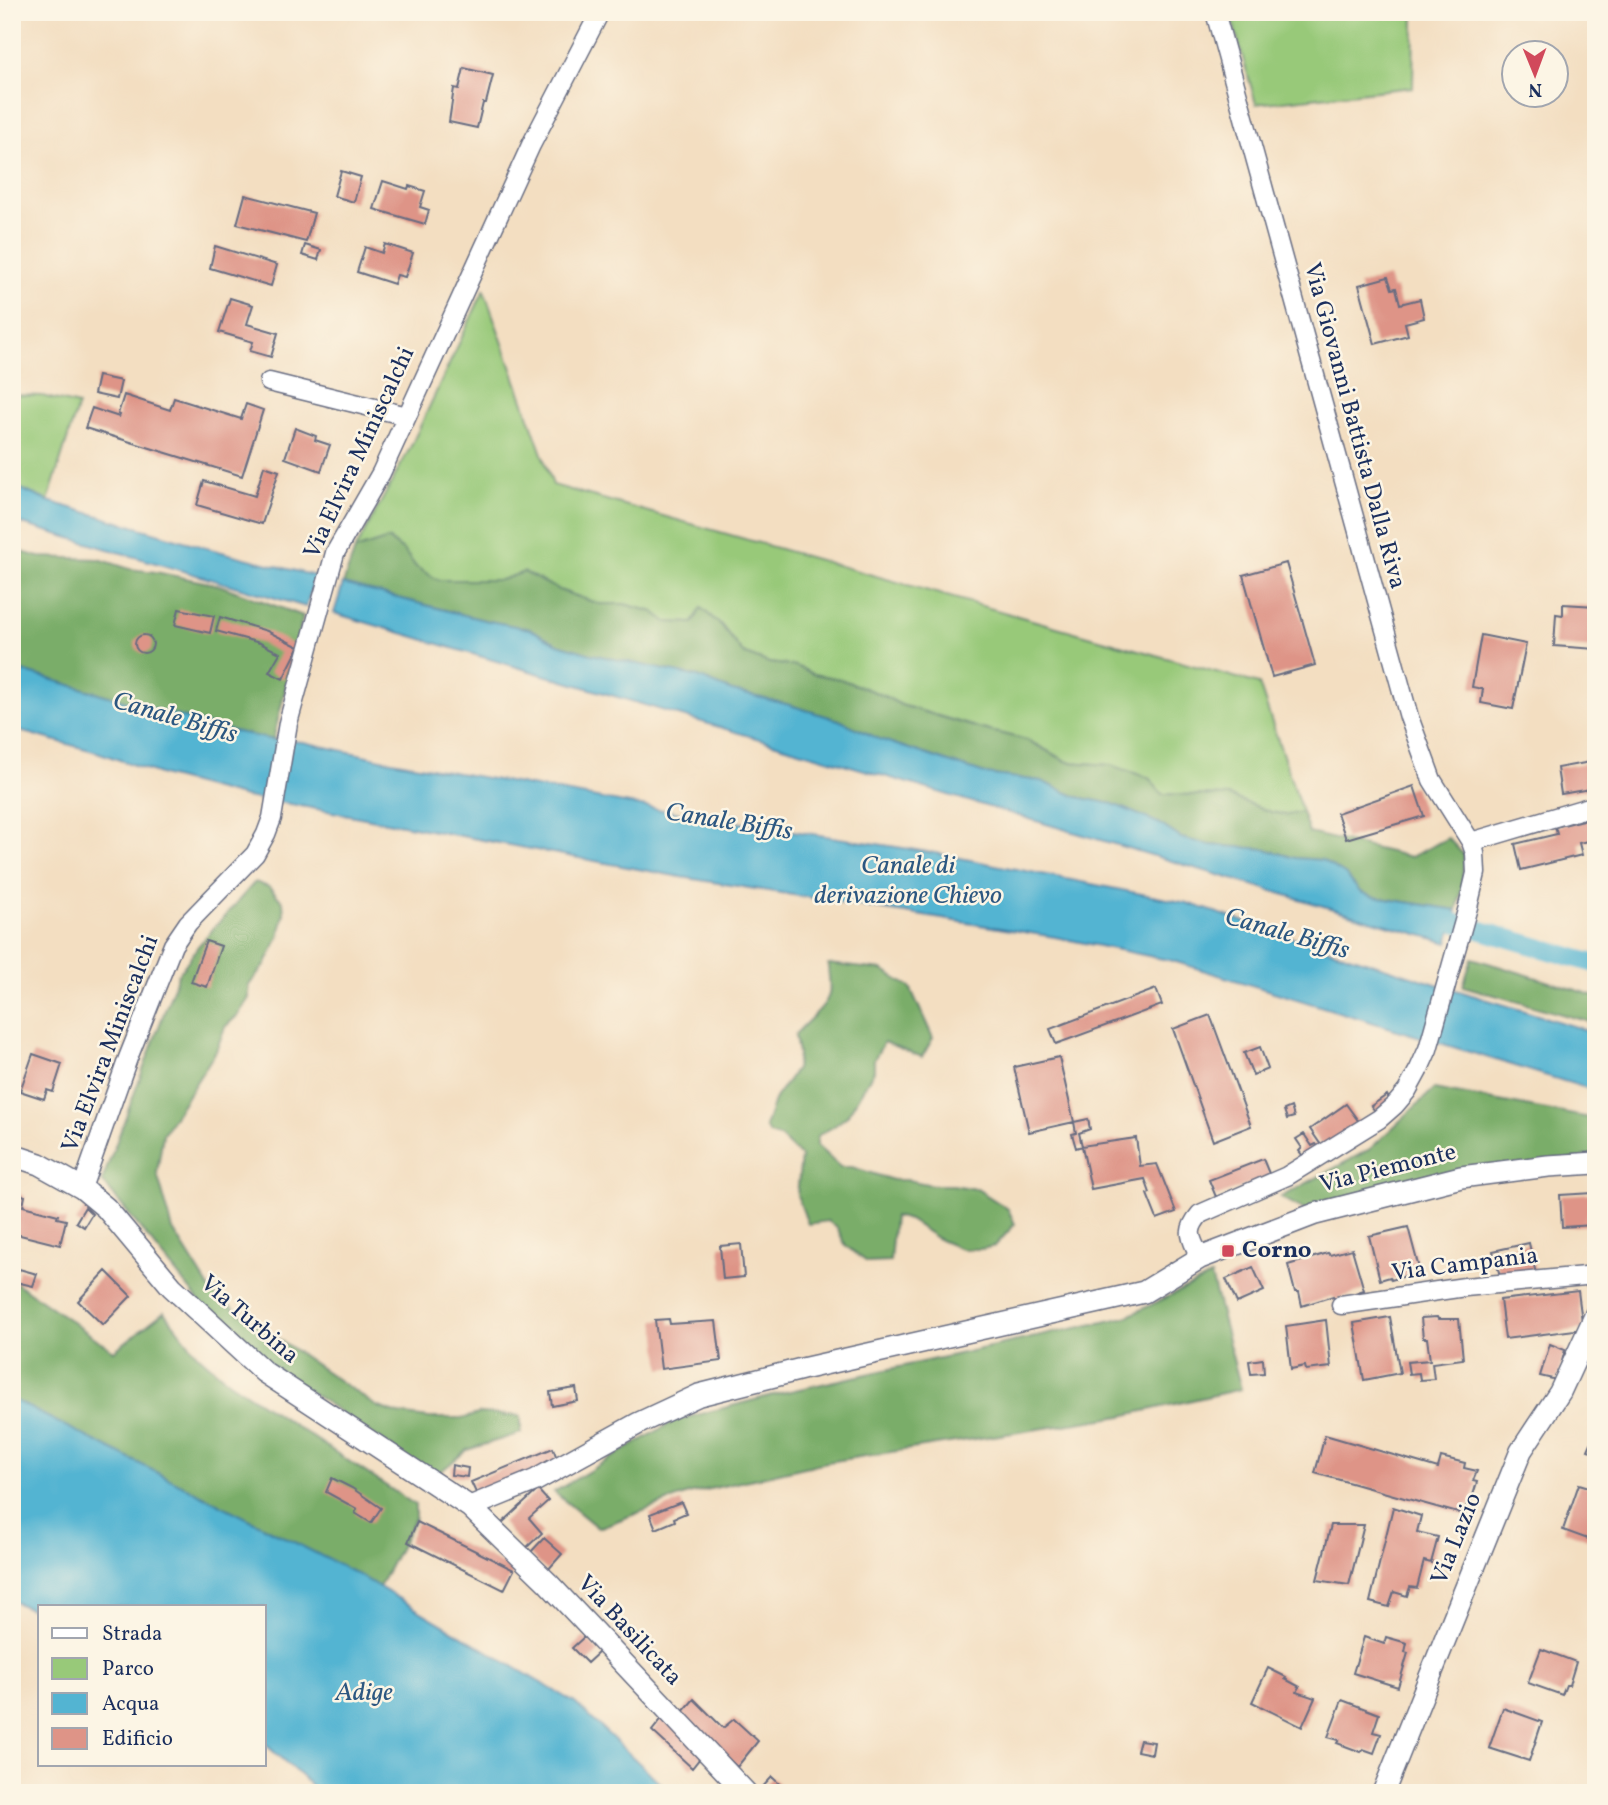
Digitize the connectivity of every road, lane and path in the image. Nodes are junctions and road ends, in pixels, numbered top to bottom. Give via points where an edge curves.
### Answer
1 (600, 12) edge
2 (1215, 12) edge
3 (269, 382) dead end
4 (407, 416) junction
5 (1596, 805) edge
6 (1471, 842) junction
7 (12, 1155) edge
8 (1596, 1163) edge
9 (82, 1188) junction
10 (1200, 1258) junction
11 (1596, 1275) edge
12 (1341, 1306) dead end
13 (1596, 1314) edge
14 (470, 1507) junction
15 (746, 1793) edge
16 (1383, 1793) edge

1 - 4 street, Via Elvira Miniscalchi via 531,145
2 - 6 street, Via Giovanni Battista Dalla Riva via 1409,717 1432,780
3 - 4 street
4 - 9 street, Via Elvira Miniscalchi via 381,473 335,553 288,723 267,834 173,945
5 - 6 street
6 - 10 street, Via Giovanni Battista Dalla Riva via 1476,873 1468,907 1428,1049 1407,1091 1379,1119 1287,1176 1200,1214 1190,1235
7 - 9 street, Via Turbina
8 - 10 street, Via Piemonte via 1461,1177 1315,1214
9 - 14 street, Via Turbina via 106,1208 172,1287 264,1372
10 - 14 street, Via Piemonte via 1144,1292 699,1395 536,1480
11 - 12 street, Via Campania via 1465,1287
13 - 16 street, Via Lazio via 1560,1392 1521,1451
14 - 15 street, Via Basilicata

